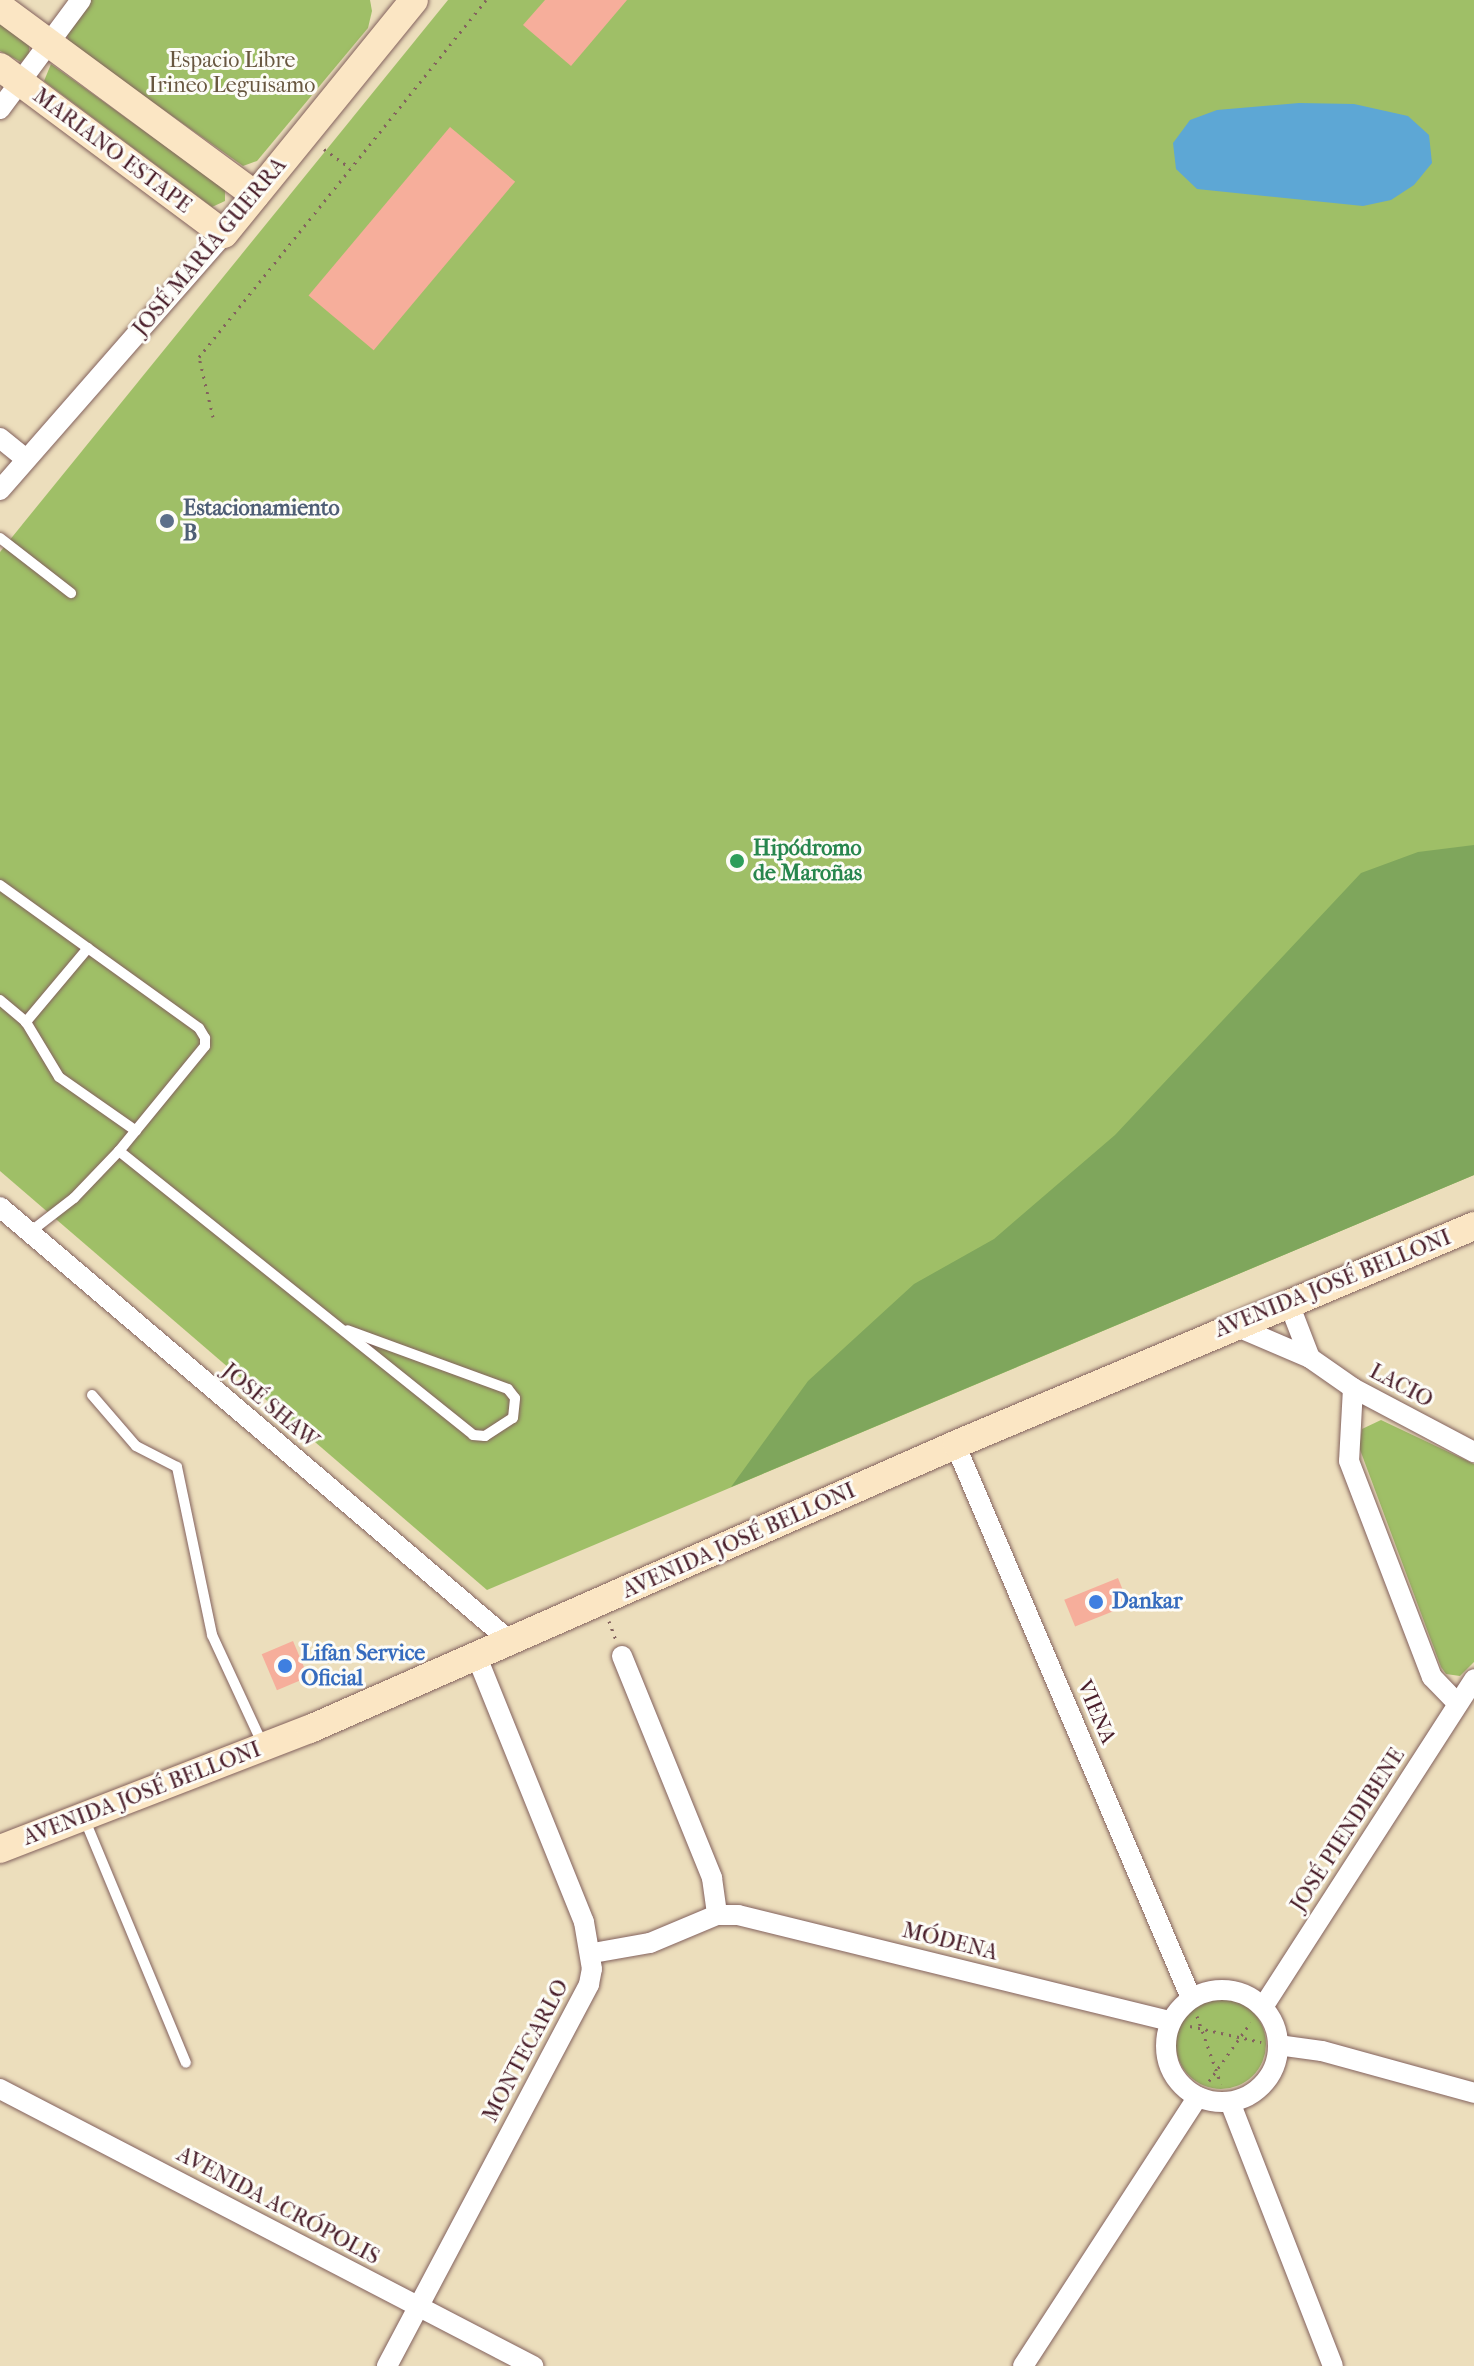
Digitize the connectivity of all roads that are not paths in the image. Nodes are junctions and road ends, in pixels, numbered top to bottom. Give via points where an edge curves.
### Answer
1 (81, 0) edge
2 (406, 3) edge
3 (0, 7) edge
4 (48, 43) junction
5 (10, 75) edge
6 (0, 109) edge
7 (255, 195) junction
8 (224, 234) junction
9 (0, 438) edge
10 (26, 459) junction
11 (0, 490) edge
12 (0, 538) edge
13 (71, 593) dead end
14 (0, 885) edge
15 (88, 948) junction
16 (0, 1000) edge
17 (26, 1022) junction
18 (136, 1131) junction
19 (119, 1151) junction
20 (0, 1207) edge
21 (1474, 1226) edge
22 (30, 1233) junction
23 (1288, 1301) junction
24 (1233, 1325) junction
25 (347, 1330) junction
26 (1310, 1358) junction
27 (1353, 1388) junction
28 (92, 1395) dead end
29 (955, 1444) junction
30 (1474, 1452) edge
31 (510, 1641) junction
32 (476, 1655) junction
33 (622, 1656) road end
34 (1474, 1679) edge
35 (1458, 1704) junction
36 (264, 1747) junction
37 (83, 1816) junction
38 (0, 1849) edge
39 (717, 1915) junction
40 (593, 1953) junction
41 (1191, 1998) junction
42 (1263, 2007) junction
43 (1171, 2021) junction
44 (1278, 2045) junction
45 (186, 2063) dead end
46 (0, 2089) edge
47 (1474, 2093) edge
48 (1198, 2097) junction
49 (1230, 2102) junction
50 (419, 2307) junction
51 (387, 2366) edge
52 (533, 2366) edge
53 (1023, 2366) edge
54 (1333, 2366) edge

1 - 4 street
2 - 7 main road, JOSÉ MARÍA GUERRA
3 - 4 main road
4 - 5 street
4 - 7 main road
5 - 6 street
5 - 8 main road, MARIANO ESTAPE
7 - 8 main road, JOSÉ MARÍA GUERRA
8 - 10 street, JOSÉ MARÍA GUERRA
9 - 10 street
10 - 11 street, JOSÉ MARÍA GUERRA
12 - 13 lane
14 - 15 lane
15 - 17 lane
15 - 18 lane via 199,1028 205,1038 205,1046
16 - 17 lane
17 - 18 lane via 59,1077
18 - 19 lane
19 - 22 lane via 74,1198
19 - 25 lane
20 - 22 street, JOSÉ SHAW
21 - 23 main road, AVENIDA JOSÉ BELLONI
22 - 31 street, JOSÉ SHAW
23 - 24 main road, AVENIDA JOSÉ BELLONI
23 - 26 street
24 - 26 street, LACIO
24 - 29 main road, AVENIDA JOSÉ BELLONI
25 - 25 lane via 508,1389 515,1398 513,1418 485,1436 473,1435
26 - 27 street, LACIO
27 - 30 street, LACIO
27 - 35 street via 1349,1461 1432,1677
28 - 36 lane via 136,1446 177,1467 212,1635
29 - 31 main road, AVENIDA JOSÉ BELLONI
29 - 41 street, VIENA
31 - 32 main road, AVENIDA JOSÉ BELLONI
32 - 36 main road, AVENIDA JOSÉ BELLONI
32 - 40 street
33 - 39 street via 712,1878
34 - 35 street, JOSÉ PIENDIBENE
35 - 42 street, JOSÉ PIENDIBENE
36 - 37 main road, AVENIDA JOSÉ BELLONI
37 - 38 main road, AVENIDA JOSÉ BELLONI
37 - 45 lane
39 - 40 street, MÓDENA via 659,1940
39 - 43 street, MÓDENA via 738,1915
40 - 50 street, MONTECARLO via 589,1984
41 - 42 street via 1229,1990
41 - 43 street
42 - 44 street
43 - 48 street via 1169,2065
44 - 47 street via 1350,2058
44 - 49 street via 1265,2083
46 - 50 street, AVENIDA ACRÓPOLIS
48 - 49 street
48 - 53 street
49 - 54 street
50 - 51 street, MONTECARLO
50 - 52 street, AVENIDA ACRÓPOLIS

